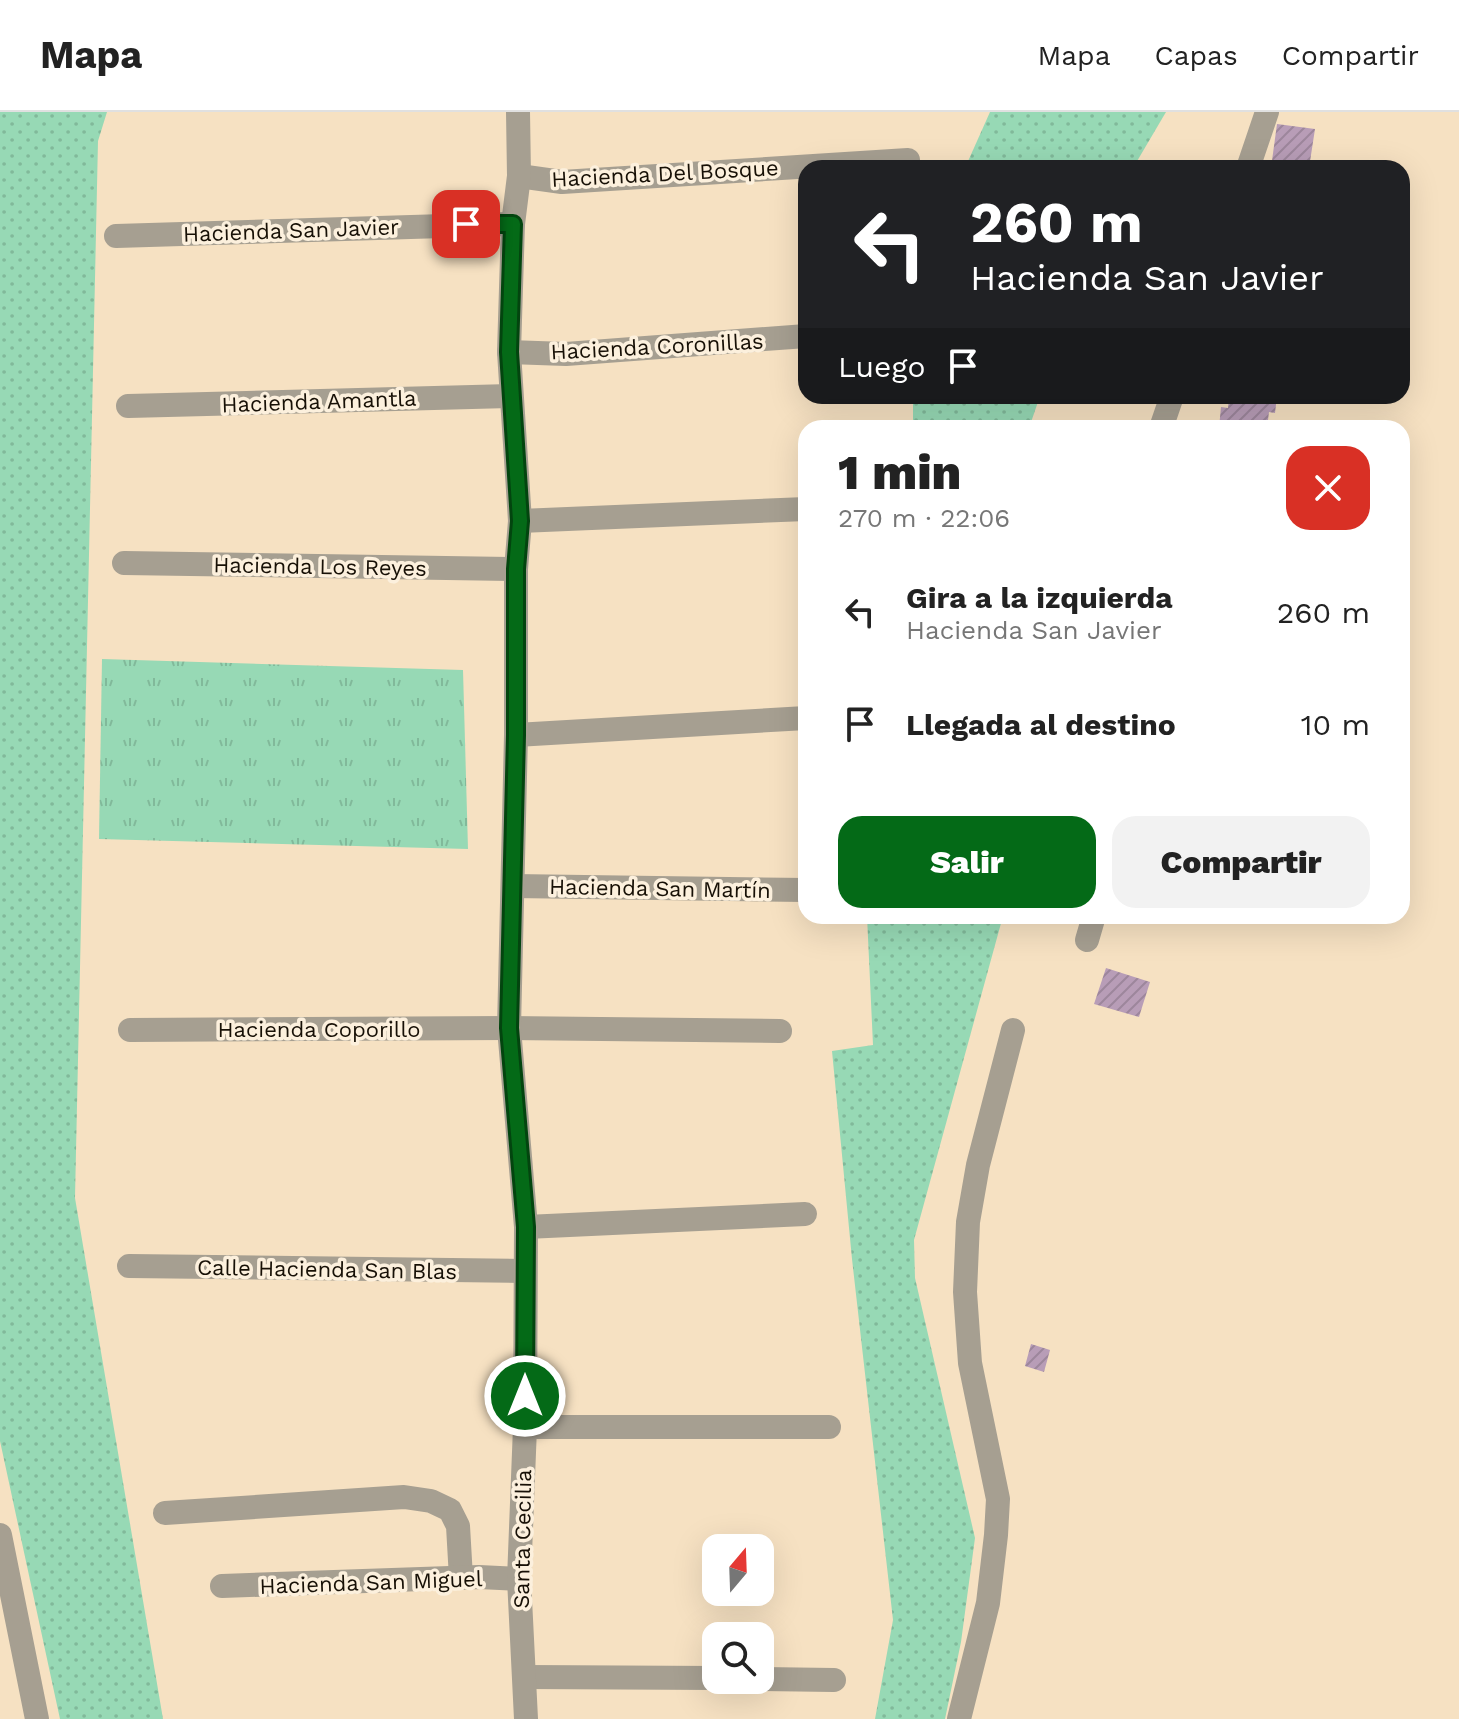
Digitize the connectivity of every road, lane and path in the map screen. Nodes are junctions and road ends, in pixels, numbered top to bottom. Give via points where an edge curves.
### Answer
1 (518, 112) edge
2 (1267, 112) edge
3 (1251, 160) edge
4 (798, 167) edge
5 (519, 176) junction
6 (513, 224) junction
7 (116, 236) dead end
8 (798, 337) edge
9 (509, 352) junction
10 (511, 396) junction
11 (128, 406) dead end
12 (798, 509) edge
13 (520, 521) junction
14 (124, 563) dead end
15 (516, 569) junction
16 (798, 718) edge
17 (516, 735) junction
18 (513, 886) junction
19 (798, 890) edge
20 (1092, 924) edge
21 (1087, 940) dead end
22 (509, 1028) junction
23 (130, 1030) dead end
24 (1013, 1030) dead end
25 (780, 1031) dead end
26 (805, 1214) dead end
27 (526, 1227) junction
28 (129, 1266) dead end
29 (524, 1271) junction
30 (525, 1427) junction
31 (829, 1427) dead end
32 (165, 1513) dead end
33 (0, 1535) edge
34 (461, 1578) junction
35 (519, 1579) junction
36 (222, 1586) dead end
37 (525, 1677) junction
38 (702, 1678) edge
39 (774, 1679) edge
40 (834, 1680) dead end
41 (37, 1719) edge
42 (526, 1719) edge
43 (959, 1719) edge

1 - 5 street, Santa Cecilia
2 - 3 street
4 - 5 street, Hacienda Del Bosque via 562,182
5 - 6 street, Santa Cecilia
6 - 7 street, Hacienda San Javier
6 - 9 street, Santa Cecilia
8 - 9 street, Hacienda Coronillas via 566,354
9 - 10 street, Santa Cecilia
10 - 11 street, Hacienda Amantla
10 - 13 street, Santa Cecilia
12 - 13 street
13 - 15 street, Santa Cecilia
14 - 15 street, Hacienda Los Reyes
15 - 17 street, Santa Cecilia
16 - 17 street
17 - 18 street, Santa Cecilia
18 - 19 street, Hacienda San Martín
18 - 22 street, Santa Cecilia
20 - 21 street
22 - 23 street, Hacienda Coporillo
22 - 25 street, Hacienda Coporillo
22 - 27 street, Santa Cecilia
24 - 43 street via 968,1222 970,1363 998,1499 988,1603
26 - 27 street
27 - 29 street, Santa Cecilia
28 - 29 street, Calle Hacienda San Blas
29 - 30 street, Santa Cecilia
30 - 31 street
30 - 35 street, Santa Cecilia
32 - 34 street via 404,1497 431,1501 450,1510 458,1526
33 - 41 street
34 - 35 street, Hacienda San Miguel
34 - 36 street, Hacienda San Miguel
35 - 37 street, Santa Cecilia
37 - 38 street
37 - 42 street, Santa Cecilia
39 - 40 street

